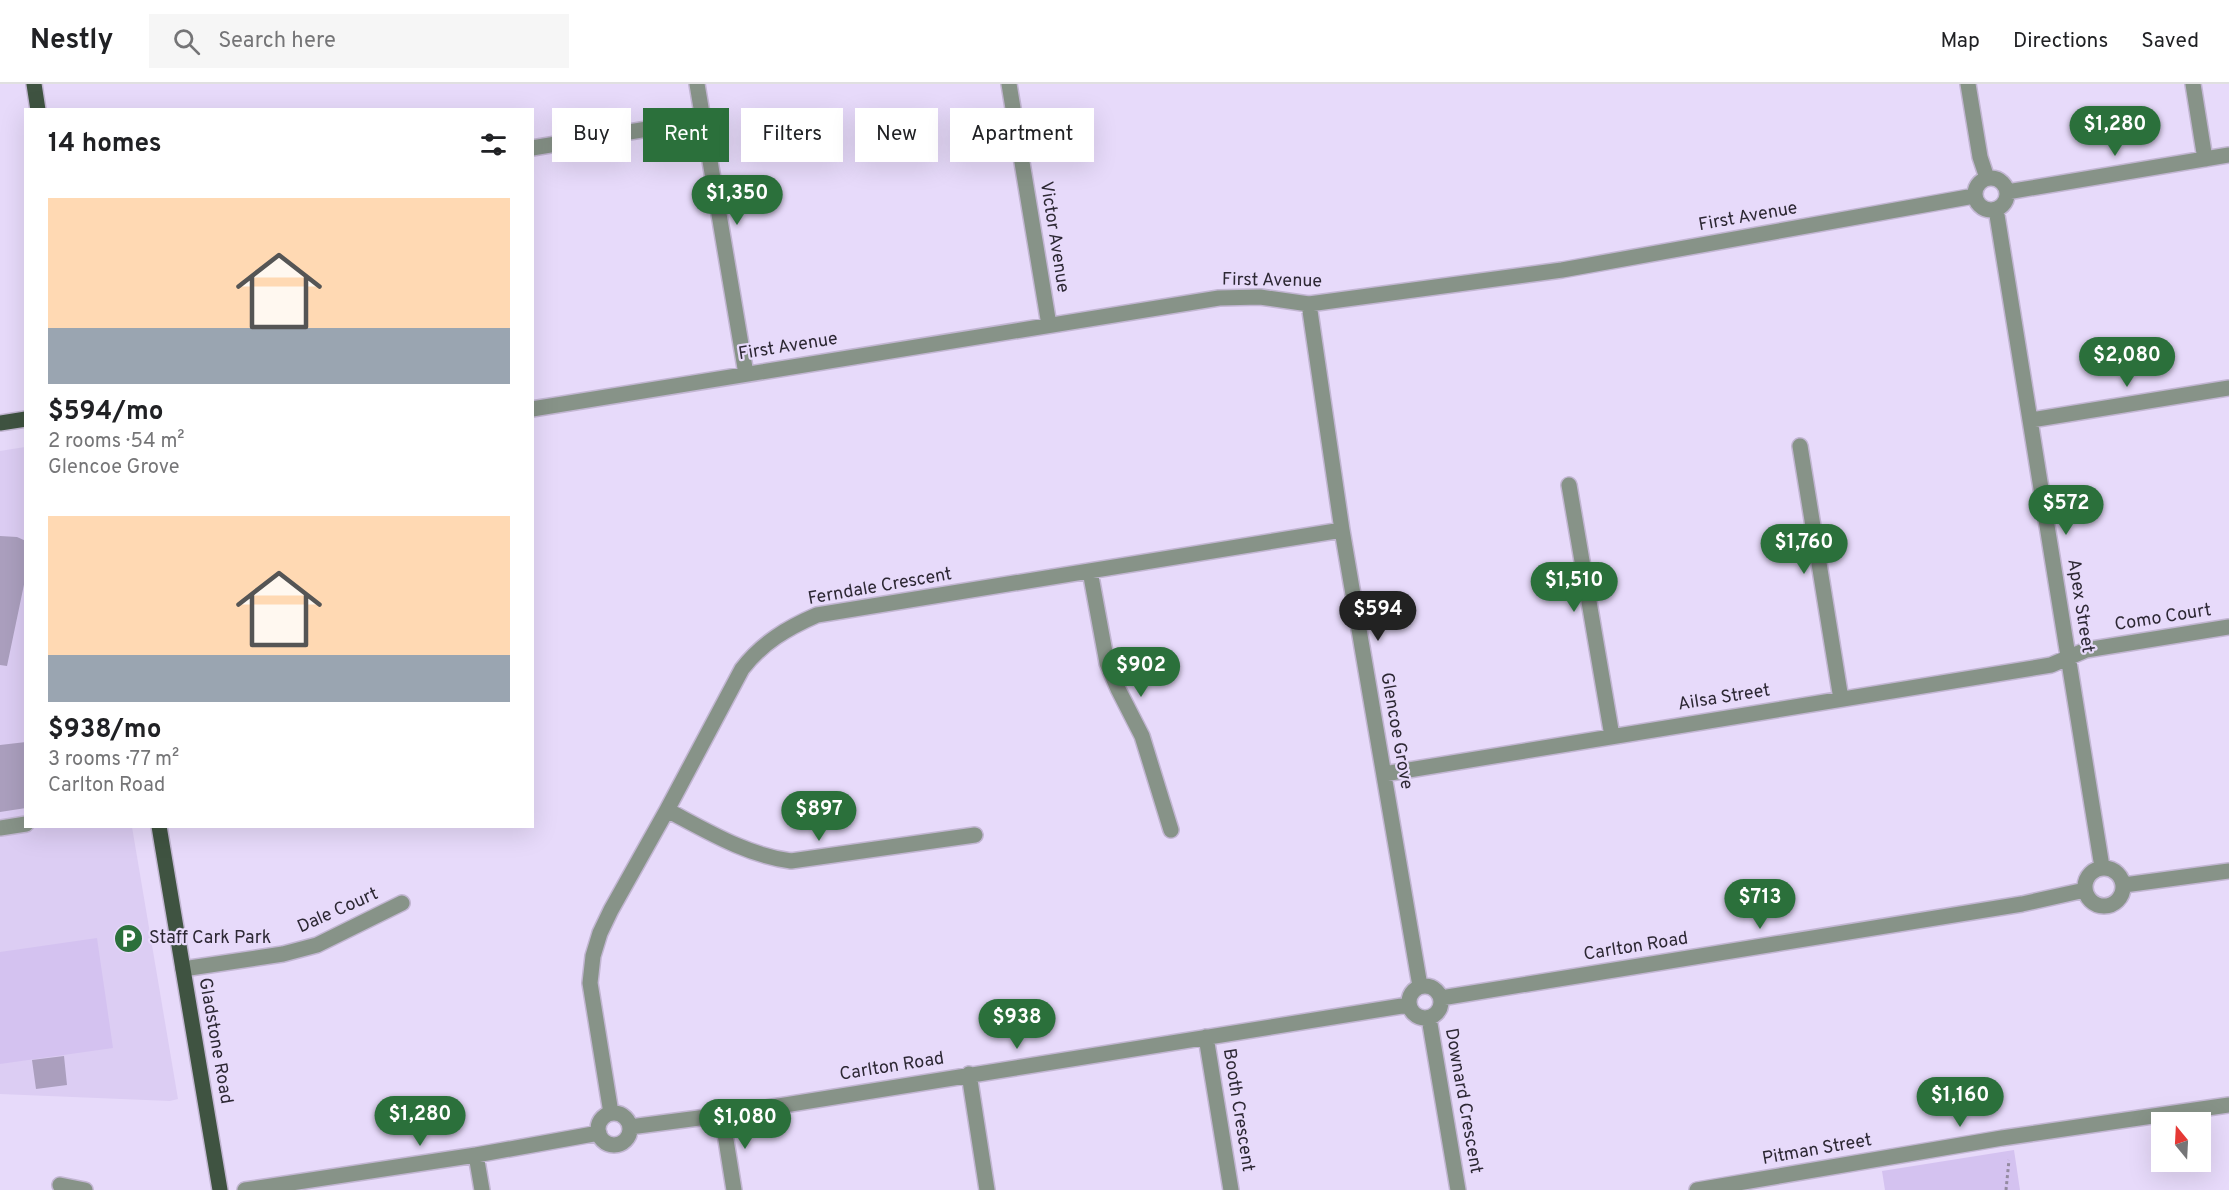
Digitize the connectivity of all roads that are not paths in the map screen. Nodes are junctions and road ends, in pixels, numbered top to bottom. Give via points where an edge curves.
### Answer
1 (34, 84) edge
2 (697, 84) edge
3 (1009, 84) edge
4 (1968, 84) edge
5 (2193, 84) edge
6 (38, 108) edge
7 (700, 108) edge
8 (643, 130) edge
9 (534, 148) edge
10 (2229, 155) edge
11 (2205, 159) junction
12 (709, 162) edge
13 (1986, 178) junction
14 (2007, 192) junction
15 (1974, 196) junction
16 (1996, 209) junction
17 (1309, 304) junction
18 (1049, 325) junction
19 (746, 374) junction
20 (2229, 388) edge
21 (534, 409) edge
22 (24, 419) edge
23 (2031, 420) junction
24 (0, 423) edge
25 (1800, 446) dead end
26 (1569, 485) dead end
27 (1342, 530) junction
28 (1090, 571) junction
29 (2229, 627) edge
30 (2068, 657) junction
31 (1841, 699) junction
32 (1612, 736) junction
33 (1384, 774) junction
34 (667, 810) junction
35 (24, 824) edge
36 (0, 828) edge
37 (159, 828) edge
38 (1172, 830) dead end
39 (975, 835) dead end
40 (2102, 867) junction
41 (2229, 871) edge
42 (2124, 885) junction
43 (2085, 890) junction
44 (402, 903) dead end
45 (183, 969) junction
46 (1420, 986) junction
47 (1441, 998) junction
48 (1408, 1005) junction
49 (1429, 1018) junction
50 (1206, 1037) junction
51 (969, 1074) junction
52 (2229, 1104) edge
53 (611, 1113) junction
54 (722, 1115) junction
55 (630, 1127) junction
56 (599, 1132) junction
57 (476, 1155) junction
58 (60, 1185) dead end
59 (86, 1190) edge
60 (220, 1190) edge
61 (245, 1190) edge
62 (482, 1190) edge
63 (734, 1190) edge
64 (987, 1190) edge
65 (1231, 1190) edge
66 (1458, 1190) edge
67 (1697, 1190) edge

1 - 6 main road
2 - 7 street
3 - 18 street, Victor Avenue
4 - 13 street
5 - 11 street
8 - 9 street
10 - 11 street
11 - 14 street
12 - 19 street
13 - 14 street via 2002,182
13 - 15 street via 1978,183
14 - 16 street via 2003,204
15 - 16 street via 1985,209
15 - 17 street, First Avenue via 1562,270
16 - 23 street, Apex Street
17 - 18 street, First Avenue via 1260,297 1219,298
17 - 27 street, Glencoe Grove
18 - 19 street, First Avenue
19 - 21 street, First Avenue
20 - 23 street
22 - 24 main road
23 - 30 street, Apex Street
25 - 31 street
26 - 32 street
27 - 28 street, Ferndale Crescent
27 - 33 street, Glencoe Grove
28 - 34 street, Ferndale Crescent via 817,615 795,624 776,635 742,669
28 - 38 street via 1107,663 1142,736
29 - 30 street, Como Court via 2086,650
30 - 31 street, Ailsa Street via 2051,665
30 - 40 street, Apex Street
31 - 32 street, Ailsa Street
32 - 33 street, Ailsa Street
33 - 46 street, Glencoe Grove
34 - 39 street via 752,853 791,861
34 - 53 street, Ferndale Crescent via 611,910 593,956 590,983
35 - 36 street
37 - 45 main road, Gladstone Road
40 - 42 street via 2115,870
40 - 43 street via 2087,877
41 - 42 street
42 - 43 street via 2121,898 2109,906 2090,901
43 - 47 street, Carlton Road via 2022,904
44 - 45 street, Dale Court via 317,945
45 - 60 main road, Gladstone Road
46 - 47 street via 1431,987
46 - 48 street via 1409,996
47 - 49 street via 1437,1013
48 - 49 street via 1414,1015
48 - 50 street, Carlton Road
49 - 66 street, Downard Crescent
50 - 51 street, Carlton Road
50 - 65 street, Booth Crescent
51 - 54 street, Carlton Road
51 - 64 street
52 - 67 street, Pitman Street
53 - 55 street via 624,1116
53 - 56 street via 601,1121
54 - 55 street, Carlton Road
54 - 63 street
55 - 56 street via 627,1139 616,1145 605,1142
56 - 57 street
57 - 61 street
57 - 62 street
58 - 59 street

